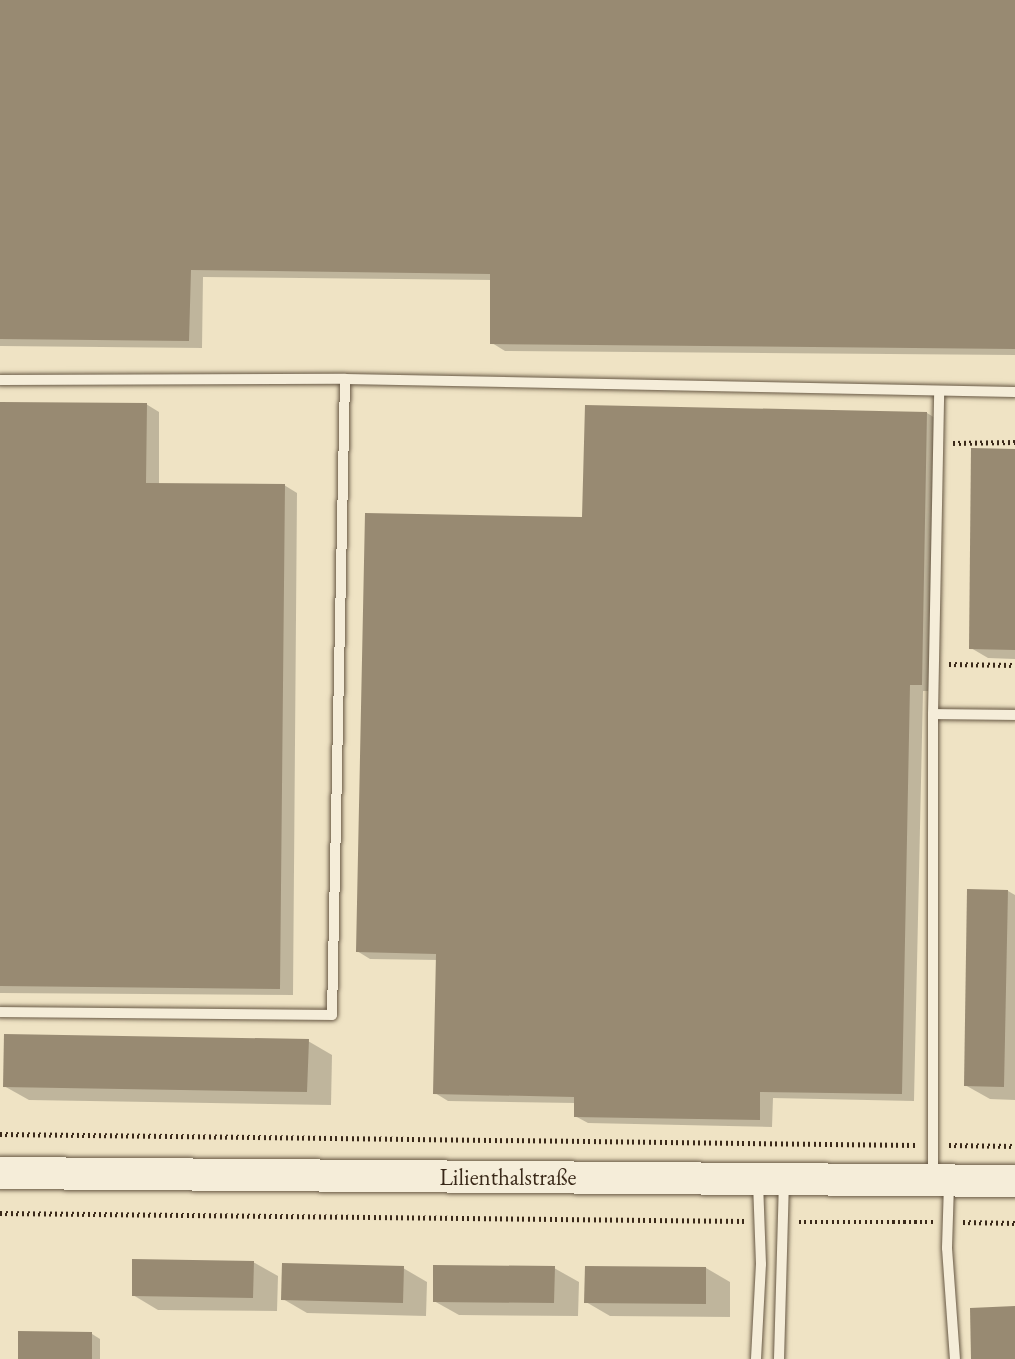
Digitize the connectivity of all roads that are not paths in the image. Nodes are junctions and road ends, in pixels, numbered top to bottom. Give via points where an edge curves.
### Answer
1 (345, 379) junction
2 (0, 380) edge
3 (939, 392) junction
4 (1015, 392) edge
5 (933, 714) junction
6 (1015, 715) edge
7 (0, 1012) edge
8 (0, 1172) edge
9 (771, 1179) junction
10 (941, 1180) junction
11 (1015, 1181) edge
12 (756, 1359) edge
13 (779, 1359) edge
14 (955, 1359) edge

1 - 2 lane
1 - 3 lane
1 - 7 lane via 332,1015
3 - 4 lane
3 - 5 lane
5 - 6 lane
5 - 10 lane via 934,1145
8 - 9 main road, Lilienthalstraße
9 - 10 main road, Lilienthalstraße
9 - 12 lane via 761,1222
9 - 13 lane via 783,1222
10 - 11 main road, Lilienthalstraße
10 - 14 lane via 948,1222

